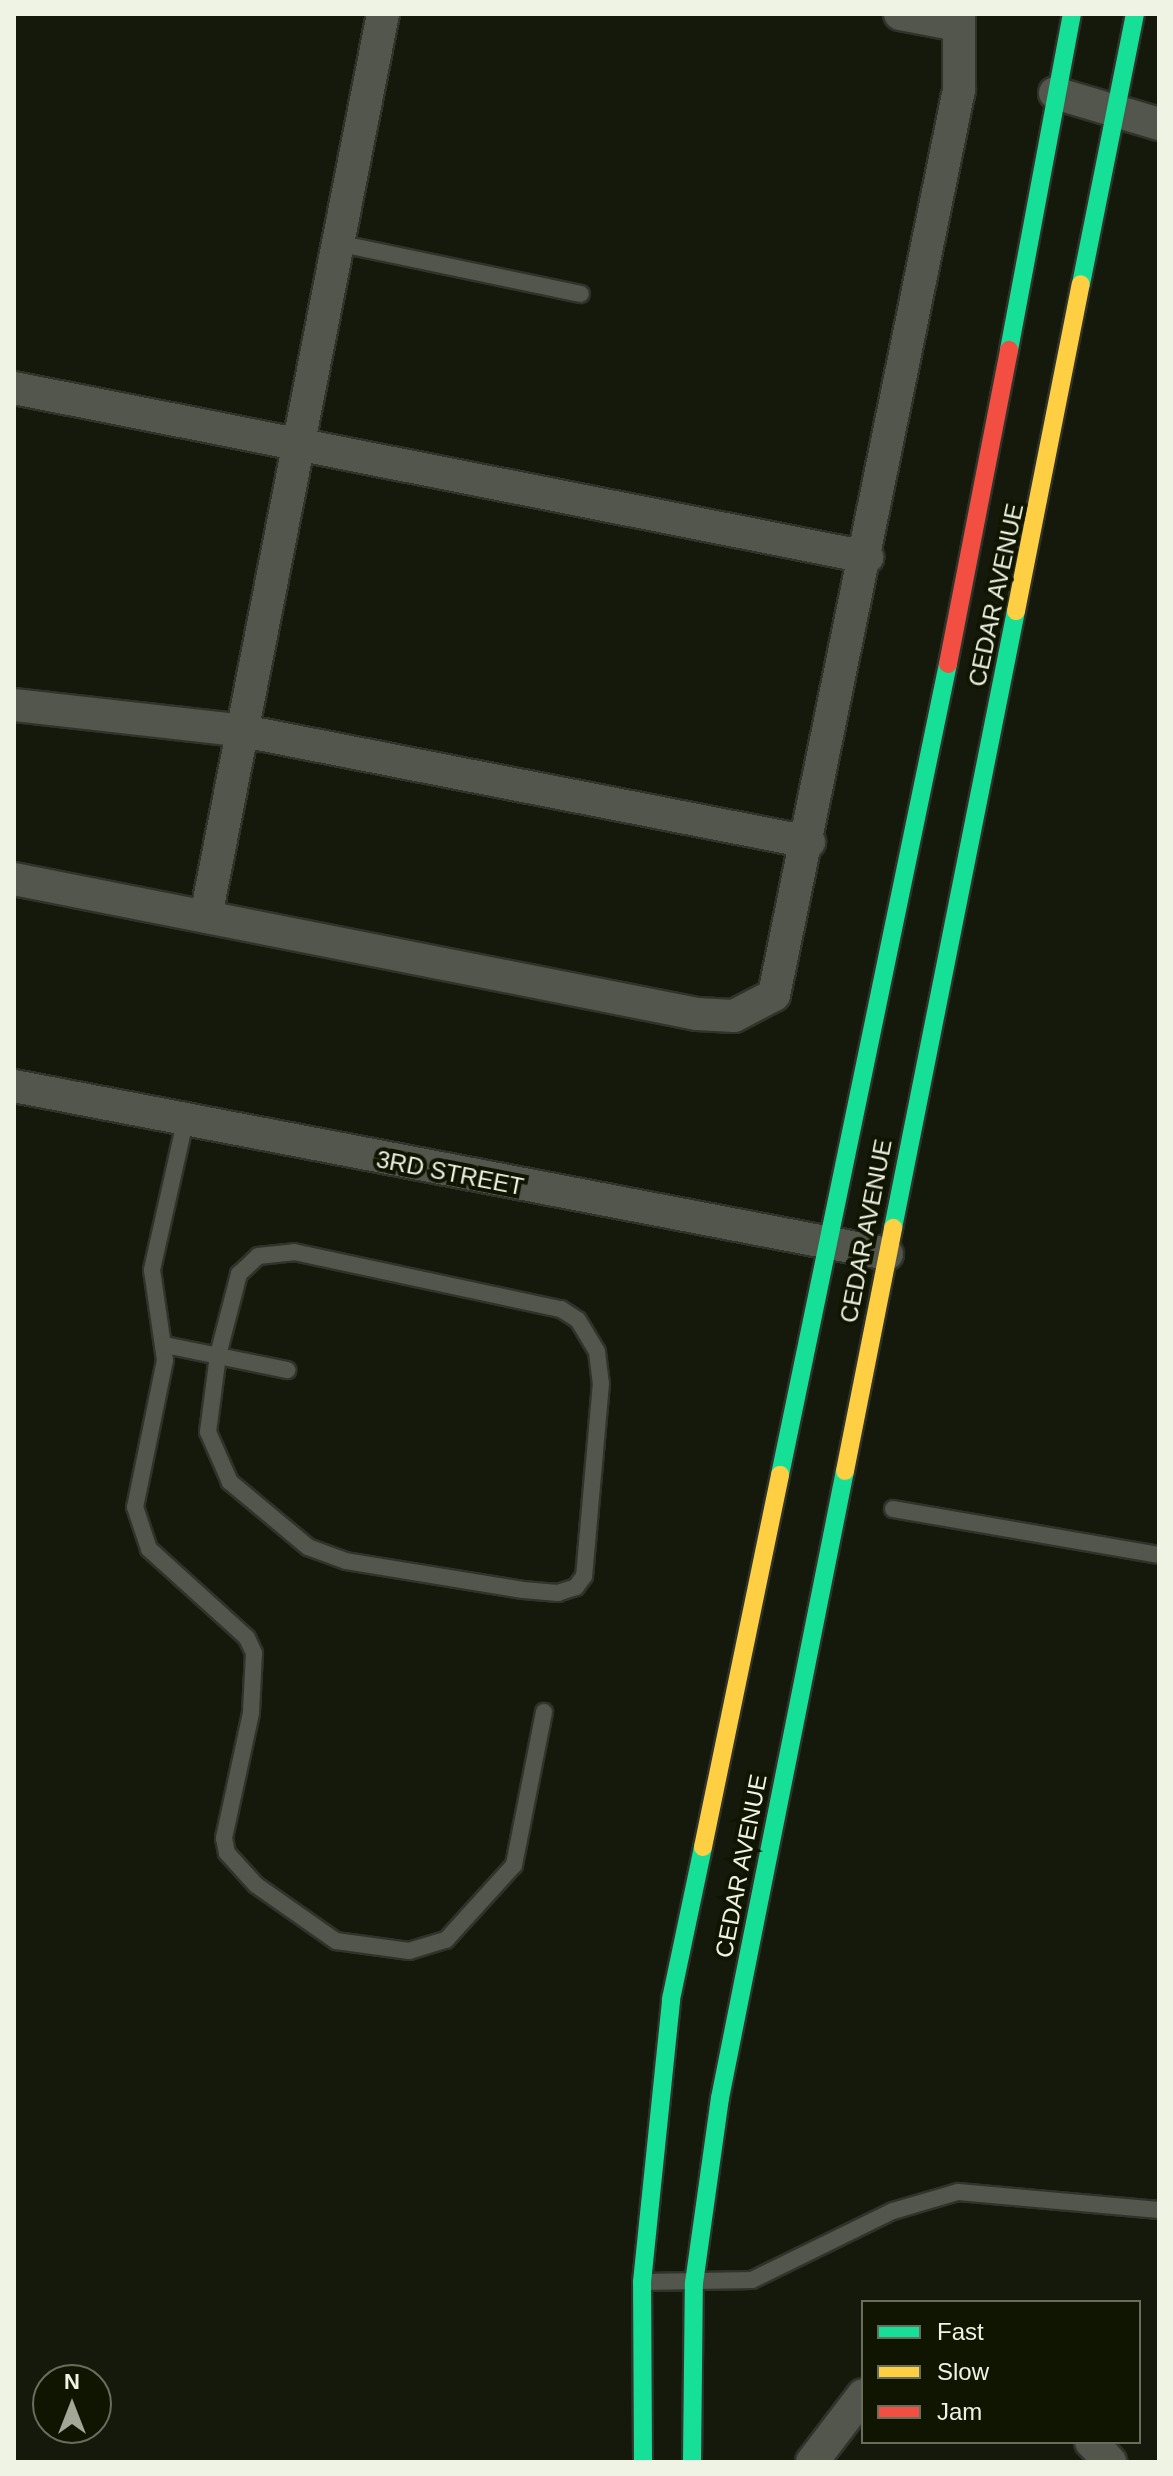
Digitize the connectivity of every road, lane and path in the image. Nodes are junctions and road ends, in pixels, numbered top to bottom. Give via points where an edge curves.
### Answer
1 (383, 14) edge
2 (900, 14) edge
3 (1072, 14) edge
4 (1135, 14) edge
5 (959, 20) edge
6 (1055, 93) junction
7 (1116, 108) junction
8 (1159, 124) edge
9 (337, 243) junction
10 (581, 294) dead end
11 (14, 388) edge
12 (301, 447) junction
13 (867, 557) junction
14 (14, 705) edge
15 (238, 730) junction
16 (809, 842) junction
17 (14, 879) edge
18 (206, 916) junction
19 (14, 1086) edge
20 (185, 1122) junction
21 (828, 1245) junction
22 (887, 1254) junction
23 (165, 1345) junction
24 (218, 1355) junction
25 (287, 1370) dead end
26 (893, 1509) dead end
27 (1159, 1555) edge
28 (544, 1712) dead end
29 (1159, 2210) edge
30 (642, 2282) junction
31 (694, 2283) junction
32 (861, 2398) edge
33 (1093, 2444) edge
34 (643, 2462) edge
35 (692, 2462) edge
36 (812, 2462) edge
37 (1110, 2462) edge

1 - 9 street
2 - 5 street
3 - 6 main road, CEDAR AVENUE
4 - 7 main road, CEDAR AVENUE
5 - 13 street via 959,90
6 - 7 street
6 - 21 main road, CEDAR AVENUE via 966,579
7 - 8 street
7 - 22 main road, CEDAR AVENUE
9 - 10 lane
9 - 12 street
11 - 12 street
12 - 13 street
12 - 15 street
13 - 16 street
14 - 15 street
15 - 16 street
15 - 18 street
16 - 18 street via 780,984 764,1003 734,1016 448,967
17 - 18 street
19 - 20 street, 3RD STREET
20 - 21 street, 3RD STREET
20 - 23 lane via 152,1270
21 - 22 street, 3RD STREET
21 - 30 main road, CEDAR AVENUE via 671,1999
22 - 31 main road, CEDAR AVENUE via 720,2098
23 - 24 lane
23 - 28 lane via 136,1519 149,1549 247,1638 254,1653 251,1713 224,1838 238,1868 336,1941 409,1951 446,1940 514,1865
24 - 24 lane via 208,1432 214,1454 257,1508 308,1547 346,1561 523,1590 564,1593 582,1582 601,1383 591,1337 561,1309 277,1251 248,1261 239,1274
24 - 25 lane
26 - 27 lane
29 - 31 lane via 958,2192 893,2211 752,2280
30 - 31 lane
30 - 34 main road, CEDAR AVENUE
31 - 35 main road, CEDAR AVENUE
32 - 36 street
33 - 37 street

